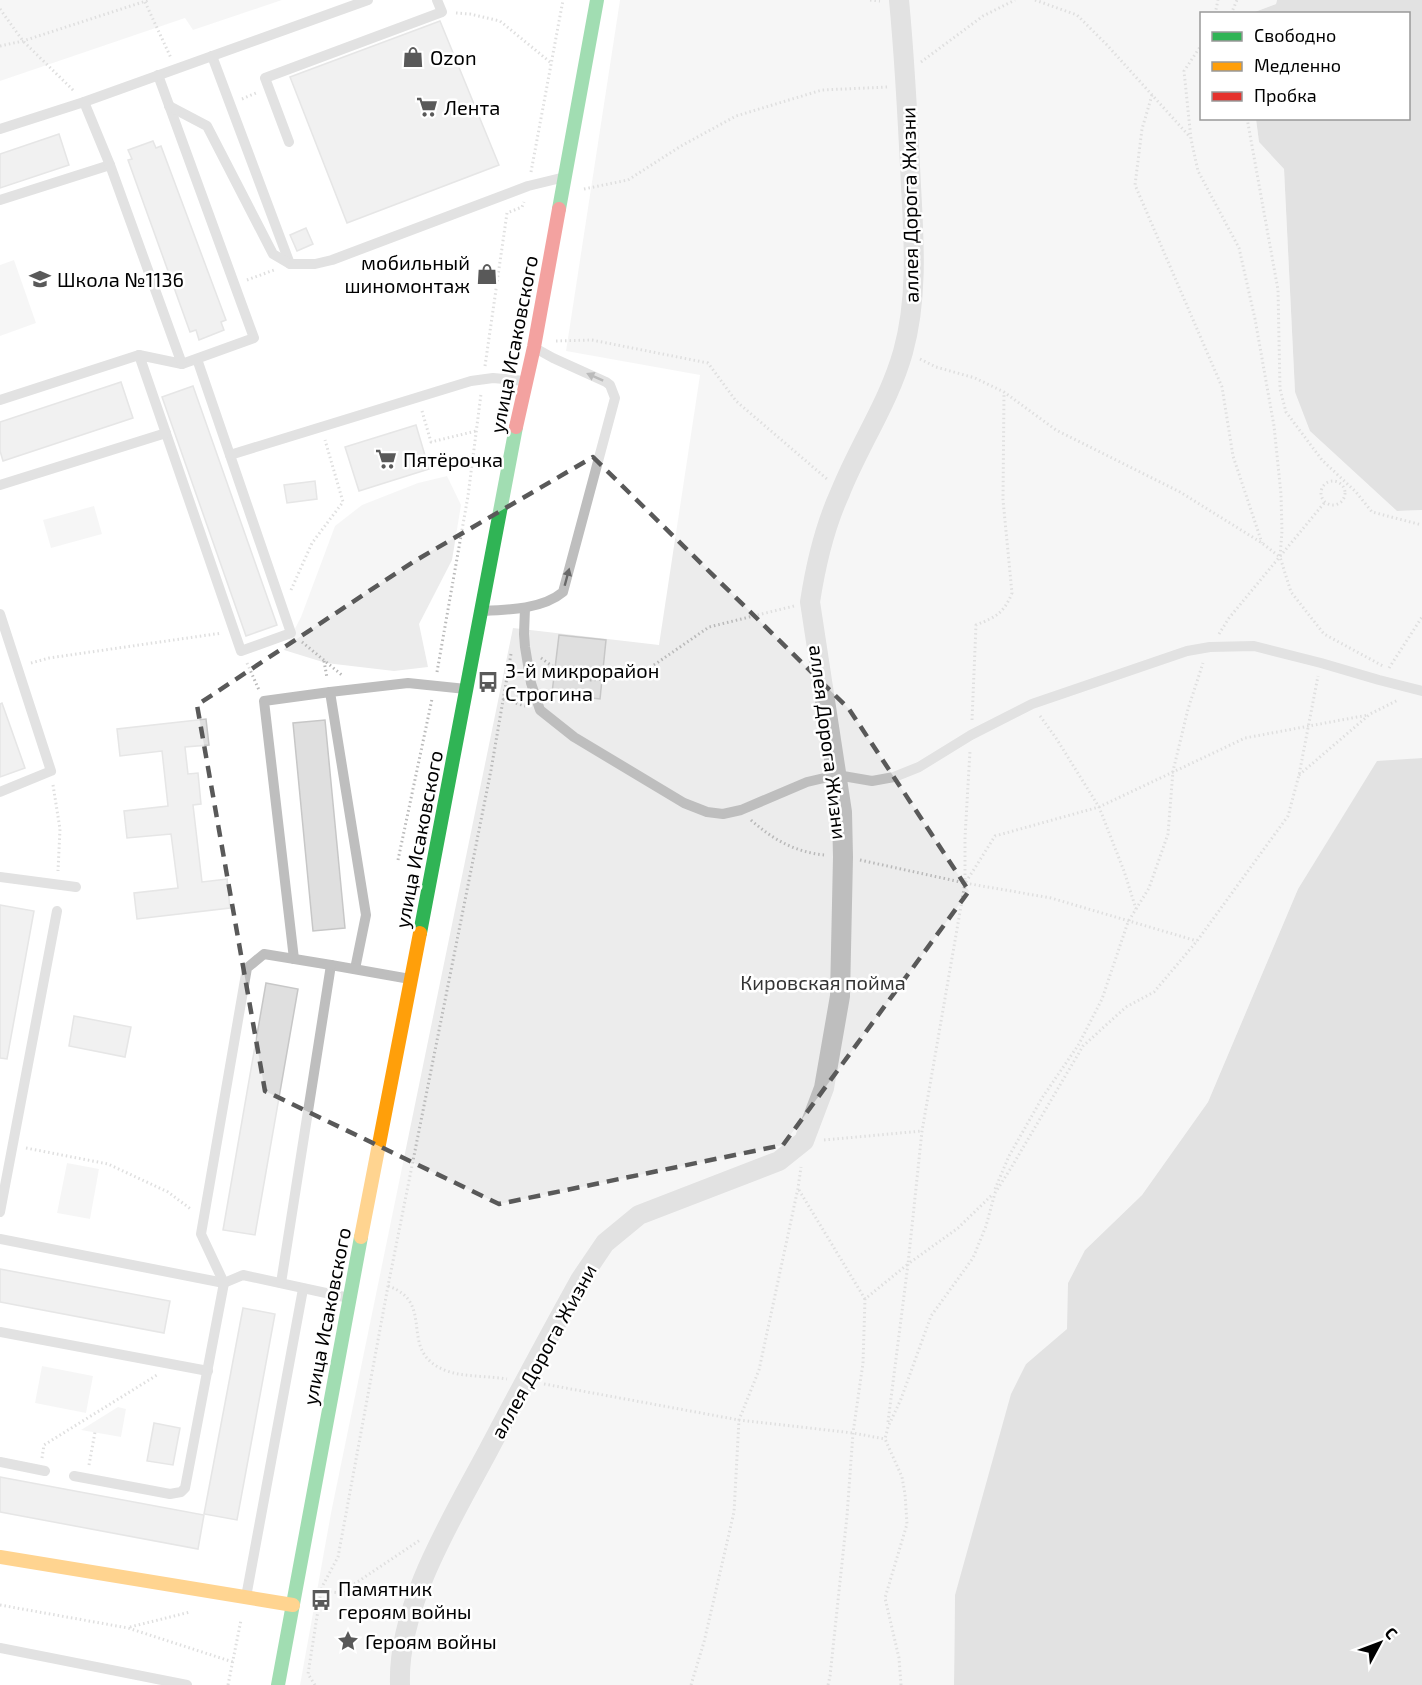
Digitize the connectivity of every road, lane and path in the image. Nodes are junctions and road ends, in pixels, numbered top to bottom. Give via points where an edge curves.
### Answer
1 (146, 0) edge
2 (368, 0) edge
3 (437, 0) edge
4 (563, 0) edge
5 (597, 0) edge
6 (899, 0) edge
7 (1015, 0) edge
8 (1035, 0) edge
9 (0, 9) edge
10 (442, 12) junction
11 (23, 41) junction
12 (0, 46) edge
13 (1200, 47) edge
14 (212, 56) junction
15 (551, 63) junction
16 (176, 69) junction
17 (158, 75) junction
18 (906, 80) junction
19 (269, 89) junction
20 (1152, 95) junction
21 (84, 102) junction
22 (230, 103) junction
23 (169, 106) junction
24 (1247, 120) edge
25 (0, 129) edge
26 (1191, 138) junction
27 (289, 142) dead end
28 (110, 165) junction
29 (564, 178) junction
30 (528, 186) junction
31 (579, 190) dead end
32 (0, 200) edge
33 (290, 264) junction
34 (235, 284) junction
35 (554, 341) dead end
36 (534, 347) junction
37 (904, 351) junction
38 (139, 355) junction
39 (196, 359) junction
40 (182, 364) junction
41 (483, 380) junction
42 (525, 381) junction
43 (1004, 392) junction
44 (418, 397) junction
45 (0, 400) edge
46 (322, 427) junction
47 (476, 431) junction
48 (166, 433) junction
49 (230, 455) junction
50 (0, 485) edge
51 (840, 491) junction
52 (1325, 502) junction
53 (1422, 525) edge
54 (1262, 543) junction
55 (1280, 556) junction
56 (810, 602) junction
57 (282, 608) junction
58 (525, 608) junction
59 (482, 611) junction
60 (0, 614) edge
61 (1422, 617) edge
62 (234, 631) junction
63 (291, 633) junction
64 (525, 647) junction
65 (1210, 647) junction
66 (241, 651) junction
67 (324, 660) junction
68 (1321, 663) junction
69 (17, 667) junction
70 (1389, 669) dead end
71 (435, 686) junction
72 (358, 688) junction
73 (466, 689) junction
74 (1422, 691) edge
75 (330, 692) junction
76 (264, 701) junction
77 (1032, 704) junction
78 (1370, 714) dead end
79 (1309, 726) junction
80 (971, 731) junction
81 (51, 771) junction
82 (1173, 771) junction
83 (837, 775) junction
84 (0, 792) edge
85 (1099, 807) junction
86 (741, 810) junction
87 (843, 856) junction
88 (398, 860) dead end
89 (0, 877) edge
90 (965, 883) junction
91 (58, 884) junction
92 (76, 887) dead end
93 (1136, 909) junction
94 (57, 911) dead end
95 (1128, 922) junction
96 (1197, 941) junction
97 (294, 959) junction
98 (332, 965) junction
99 (355, 969) junction
100 (411, 979) junction
101 (922, 1131) junction
102 (804, 1142) junction
103 (12, 1146) junction
104 (798, 1188) junction
105 (994, 1193) junction
106 (0, 1212) edge
107 (204, 1218) junction
108 (0, 1239) edge
109 (908, 1264) junction
110 (224, 1282) junction
111 (281, 1283) junction
112 (388, 1287) junction
113 (303, 1289) junction
114 (349, 1298) junction
115 (865, 1299) junction
116 (0, 1332) edge
117 (174, 1365) junction
118 (208, 1371) junction
119 (525, 1381) junction
120 (738, 1420) junction
121 (888, 1427) junction
122 (95, 1432) dead end
123 (853, 1433) junction
124 (885, 1439) junction
125 (0, 1462) edge
126 (42, 1470) joint
127 (74, 1476) dead end
128 (86, 1478) junction
129 (424, 1537) dead end
130 (0, 1557) edge
131 (321, 1592) junction
132 (246, 1598) junction
133 (0, 1605) edge
134 (293, 1605) junction
135 (196, 1610) dead end
136 (128, 1628) junction
137 (0, 1648) edge
138 (232, 1662) junction
139 (188, 1685) edge
140 (228, 1685) edge
141 (278, 1685) edge
142 (315, 1685) edge
143 (400, 1685) edge
144 (691, 1685) edge
145 (828, 1685) edge
146 (901, 1685) edge

1 - 11 path
1 - 16 path
2 - 14 lane
3 - 10 lane
4 - 15 path
5 - 29 street, улица Исаковского
6 - 18 street, аллея Дорога Жизни
7 - 18 path via 983,16
8 - 20 path via 1077,15
9 - 11 path
10 - 15 path via 500,21
10 - 19 lane via 265,78
11 - 12 path
11 - 21 path
13 - 26 path via 1184,71
14 - 16 lane
14 - 22 lane
15 - 30 path
16 - 17 lane
17 - 21 lane
17 - 23 lane
18 - 31 path via 822,90 736,116 628,180
18 - 37 street, аллея Дорога Жизни via 914,257 912,308
19 - 22 path
19 - 27 lane
20 - 26 path
20 - 54 path via 1135,185 1222,387 1233,456
21 - 25 lane
21 - 28 lane
22 - 33 lane
23 - 33 lane via 207,126 273,254
23 - 34 lane
24 - 53 path via 1278,290 1280,389 1286,412 1322,460 1372,512
26 - 55 path via 1198,171 1239,248 1255,319 1274,426 1281,494
28 - 32 lane
28 - 40 lane
29 - 30 lane
29 - 36 street, улица Исаковского
30 - 33 lane via 332,260
30 - 41 path via 522,207 507,213
33 - 34 path
34 - 39 lane via 254,338
35 - 51 path via 592,340 708,363 736,401
36 - 42 street, улица Исаковского
58 -> 36 lane via 563,592 615,398 606,382
37 - 43 path
37 - 51 street, аллея Дорога Жизни via 894,381
38 - 40 lane
38 - 45 lane
38 - 48 lane
39 - 40 lane
39 - 49 lane
41 - 42 lane
41 - 44 lane
41 - 47 path
42 - 59 street, улица Исаковского
43 - 54 path via 1056,430 1180,492
43 - 80 path via 1003,500 1012,593 1001,612 976,625
44 - 46 lane
44 - 47 path via 431,442
46 - 49 lane
46 - 57 path via 344,502 312,543
47 - 71 path
48 - 50 lane
48 - 62 lane
49 - 57 lane
51 - 56 street, аллея Дорога Жизни via 824,531
52 - 52 path via 1340,502 1345,493 1340,484 1330,481 1322,488 1320,493
52 - 55 path
54 - 55 path
55 - 65 path
56 - 64 path via 709,627 638,676 591,680 552,666
56 - 83 street, аллея Дорога Жизни
57 - 63 lane
58 - 59 lane
58 - 64 lane
59 - 73 street, улица Исаковского
60 - 69 lane
61 - 70 path
62 - 66 lane
62 - 69 path via 49,658
63 - 66 lane
63 - 67 path
64 - 86 lane via 540,710 574,737 684,804 723,814
64 - 112 path via 511,653
65 - 68 lane via 1254,646
65 - 77 lane via 1187,651
65 - 82 path via 1198,674
66 - 76 path
67 - 72 path
67 - 75 path
68 - 74 lane
68 - 79 path
69 - 81 lane
71 - 72 lane via 408,683
71 - 73 lane
71 - 88 path
72 - 75 lane
73 - 100 street, улица Исаковского
75 - 76 lane
75 - 99 lane via 366,915
76 - 97 lane
77 - 80 lane
77 - 85 path
78 - 79 path
79 - 82 path via 1245,738
79 - 96 path via 1288,816
80 - 83 lane via 919,767 894,777 872,781
80 - 90 path
81 - 84 lane
81 - 91 path via 60,829
82 - 85 path
82 - 93 path via 1168,834 1149,888
83 - 86 lane via 807,782
83 - 87 street, аллея Дорога Жизни
85 - 90 path via 995,836
85 - 93 path
86 - 87 path via 767,834 786,844 808,853
87 - 90 path
87 - 102 street, аллея Дорога Жизни via 840,996 824,1088
89 - 91 lane
90 - 95 path via 1051,898
90 - 101 path
91 - 92 lane
93 - 95 path
94 - 103 lane
95 - 96 path
95 - 105 path via 1098,1008 1080,1044 1042,1098 1009,1156
96 - 105 path via 1154,992 1126,1008 1083,1046
97 - 98 lane
97 - 107 lane via 264,954 247,968
98 - 99 lane
98 - 111 lane
99 - 100 lane
100 - 114 street, улица Исаковского
101 - 102 path
101 - 109 path
102 - 104 path
102 - 119 street, аллея Дорога Жизни via 779,1161 639,1215 605,1243 580,1280
103 - 106 lane
103 - 107 path via 108,1164 168,1192
104 - 115 path
104 - 120 path via 759,1370
105 - 109 path via 958,1228
105 - 121 path via 973,1258 931,1316
107 - 110 lane via 201,1234
108 - 110 lane
109 - 115 path
109 - 121 path
110 - 111 lane via 243,1275
110 - 118 lane
111 - 113 lane
112 - 119 path via 399,1290 411,1301 422,1353 431,1362 448,1371
112 - 131 path via 338,1557
113 - 114 lane
113 - 132 lane
114 - 134 street, улица Исаковского
115 - 123 path via 863,1363
116 - 117 lane
117 - 118 lane
117 - 126 path via 44,1444
118 - 128 lane via 187,1483 181,1492 170,1494
119 - 120 path
119 - 143 street, аллея Дорога Жизни via 422,1580 403,1642
120 - 123 path
120 - 144 path via 734,1512
121 - 124 path
122 - 128 path
123 - 124 path
123 - 145 path
124 - 146 path via 902,1477 907,1524 885,1598
125 - 126 lane
127 - 128 lane
129 - 131 path via 341,1593
130 - 132 street
131 - 142 path via 308,1674
132 - 134 street
132 - 138 path
133 - 136 path
134 - 141 street, улица Исаковского
135 - 136 path
136 - 138 path
137 - 139 lane
138 - 140 path

